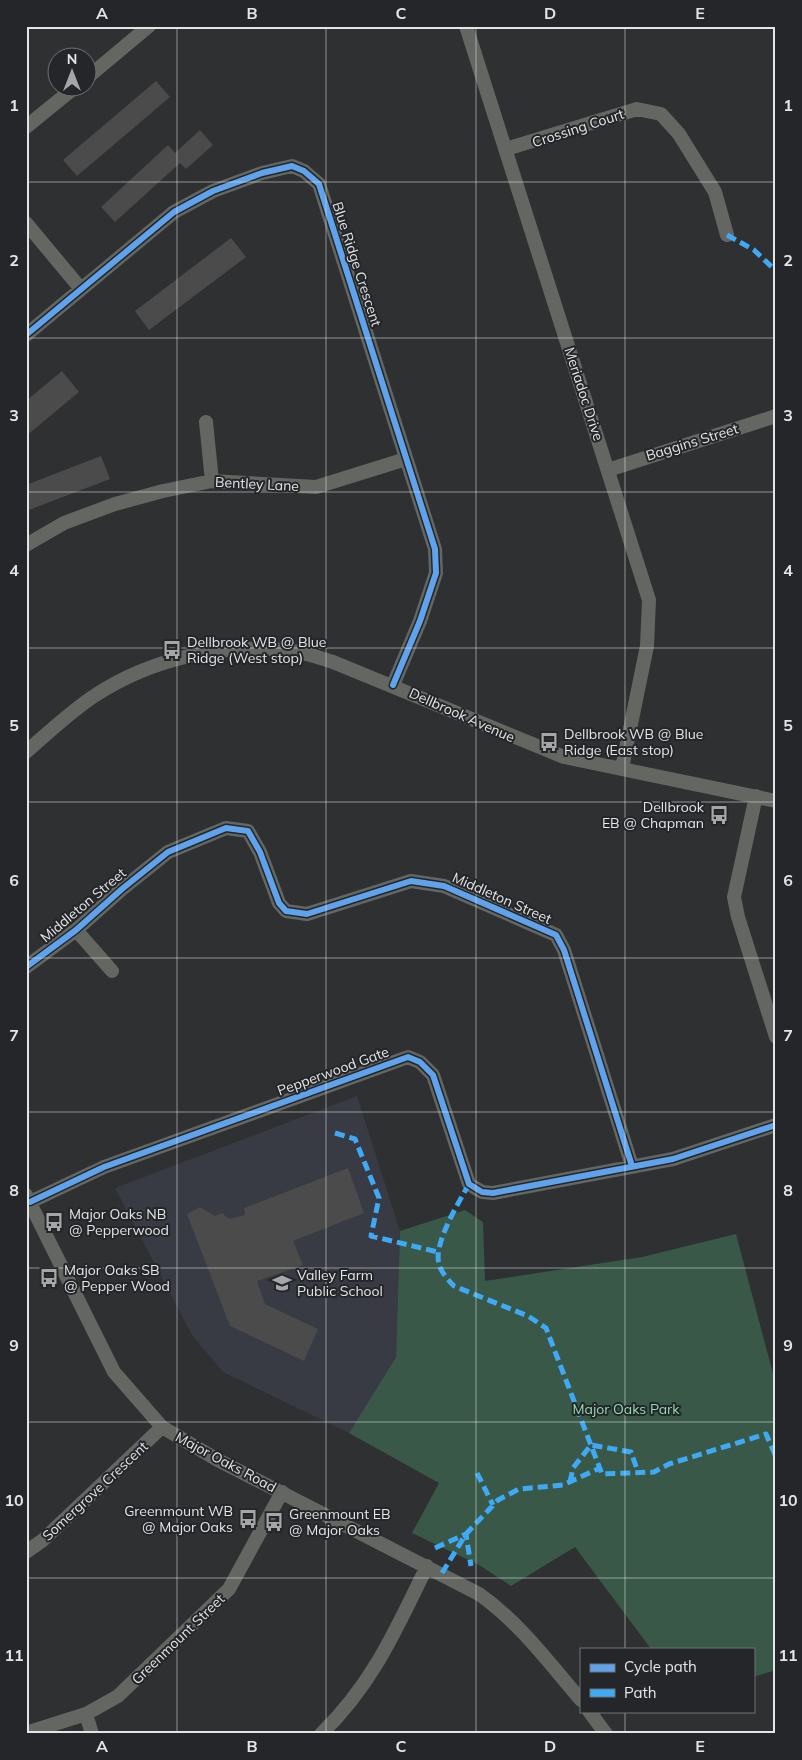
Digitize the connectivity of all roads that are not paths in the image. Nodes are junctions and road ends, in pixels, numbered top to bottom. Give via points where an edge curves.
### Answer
1 (149, 26) edge
2 (466, 26) edge
3 (98, 69) edge
4 (62, 98) edge
5 (26, 127) edge
6 (506, 149) junction
7 (26, 223) edge
8 (727, 235) dead end
9 (81, 289) junction
10 (26, 335) edge
11 (776, 416) edge
12 (206, 422) dead end
13 (406, 459) junction
14 (608, 470) junction
15 (212, 481) junction
16 (26, 545) edge
17 (393, 685) junction
18 (26, 752) edge
19 (622, 768) junction
20 (756, 796) junction
21 (776, 802) edge
22 (76, 930) junction
23 (26, 967) edge
24 (112, 971) dead end
25 (776, 1037) edge
26 (776, 1125) edge
27 (632, 1166) junction
28 (28, 1198) edge
29 (162, 1427) junction
30 (282, 1492) junction
31 (26, 1552) edge
32 (427, 1566) junction
33 (580, 1699) edge
34 (590, 1712) edge
35 (86, 1714) junction
36 (26, 1733) edge
37 (92, 1734) edge
38 (322, 1734) edge
39 (606, 1734) edge

1 - 3 street
2 - 6 street, Meriadoc Drive
4 - 5 street
6 - 8 street, Crossing Court via 636,109 661,114 679,134 715,192
6 - 14 street, Meriadoc Drive
7 - 9 street
9 - 10 street, Blue Ridge Crescent
9 - 13 street, Blue Ridge Crescent via 174,212 213,191 292,166 304,171 319,184
11 - 14 street, Baggins Street
12 - 15 street
13 - 15 street, Bentley Lane via 316,487
13 - 17 street, Blue Ridge Crescent via 435,549 436,573 420,622
14 - 19 street, Meriadoc Drive via 649,600 647,646
15 - 16 street, Bentley Lane via 115,504 64,523
17 - 18 street, Dellbrook Avenue via 295,651 242,649 195,654 124,678 92,697
17 - 19 street, Dellbrook Avenue via 564,757
19 - 20 street, Dellbrook Avenue
20 - 21 street, Dellbrook Avenue
20 - 25 street via 734,897
22 - 23 street, Middleton Street
22 - 24 street
22 - 27 street, Middleton Street via 168,852 226,828 248,831 260,852 279,903 286,910 306,914 411,881 444,886 556,935 564,950
26 - 27 street, Pepperwood Gate via 673,1159
27 - 28 street, Pepperwood Gate via 493,1193 482,1192 469,1184 433,1075 420,1062 408,1057 104,1167
28 - 29 street, Major Oaks Road via 114,1372
29 - 30 street, Major Oaks Road
29 - 31 street, Somergrove Crescent via 43,1540
30 - 32 street, Major Oaks Road
30 - 35 street, Greenmount Street via 229,1589 118,1696
32 - 33 street, Major Oaks Road via 496,1606
32 - 38 street via 381,1659 345,1711
34 - 39 street
35 - 36 street, Greenmount Street
35 - 37 street

